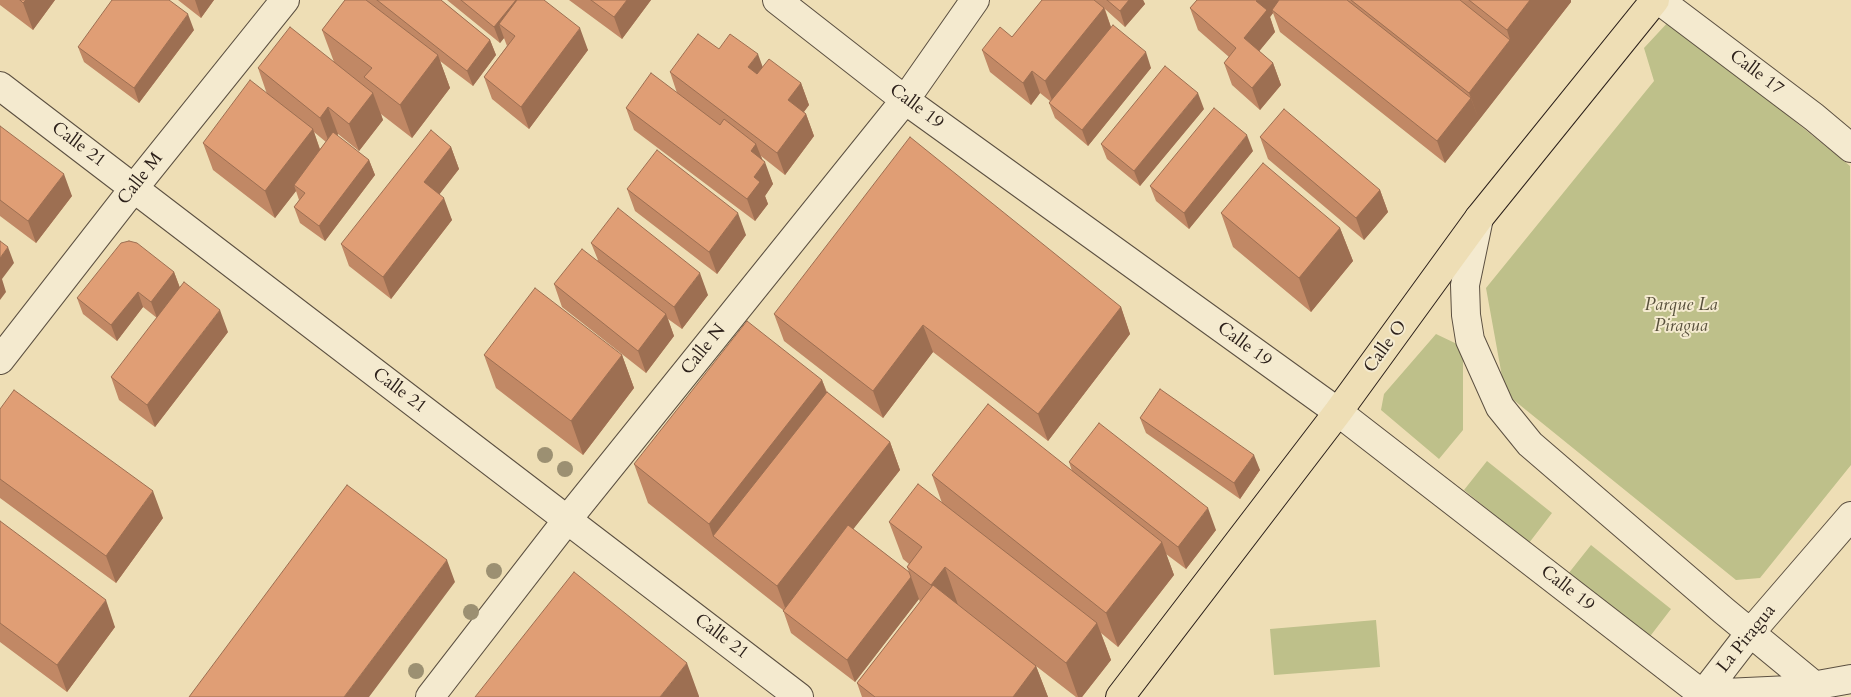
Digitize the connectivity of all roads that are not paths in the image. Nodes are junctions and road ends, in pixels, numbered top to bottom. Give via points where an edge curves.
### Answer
1 (285, 0) edge
2 (777, 0) edge
3 (975, 0) edge
4 (1655, 0) edge
5 (1659, 0) edge
6 (0, 86) edge
7 (905, 100) junction
8 (1851, 148) edge
9 (134, 188) junction
10 (1479, 218) junction
11 (0, 360) edge
12 (1338, 412) junction
13 (1851, 516) edge
14 (567, 520) junction
15 (1750, 633) junction
16 (1851, 679) edge
17 (1814, 686) junction
18 (1704, 696) edge
19 (430, 697) edge
20 (799, 697) edge
21 (1120, 697) edge

1 - 9 street, Calle M
2 - 7 street, Calle 19
3 - 7 street, Calle N
4 - 10 main road, Calle O
5 - 8 street, Calle 17 via 1814,116
6 - 9 street, Calle 21
7 - 12 street, Calle 19
7 - 14 street, Calle N
9 - 11 street, Calle M
9 - 14 street, Calle 21
10 - 12 main road, Calle O
10 - 15 street via 1466,285 1466,315 1470,340 1500,407 1530,444
12 - 18 street, Calle 19
12 - 21 main road, Calle O
13 - 15 street, La Piragua
14 - 19 street, Calle N
14 - 20 street, Calle 21
15 - 17 street
15 - 18 street, La Piragua
16 - 17 street, La Piragua
17 - 18 street, La Piragua

